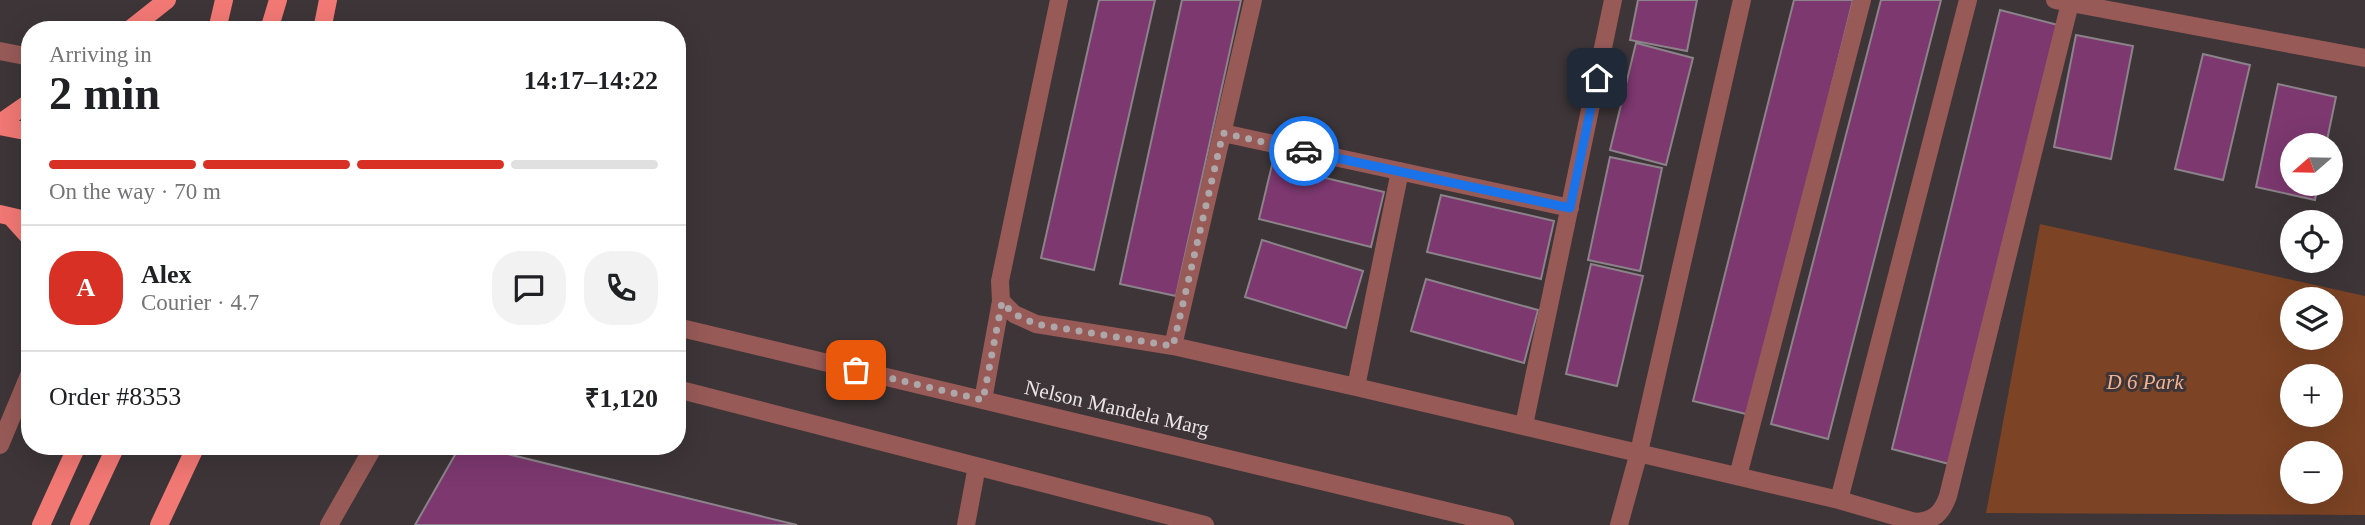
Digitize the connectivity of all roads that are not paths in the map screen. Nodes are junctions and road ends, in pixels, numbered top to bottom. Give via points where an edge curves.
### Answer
1 (224, 0) edge
2 (278, 0) edge
3 (328, 0) edge
4 (1059, 0) edge
5 (1253, 0) edge
6 (1613, 0) edge
7 (1742, 0) edge
8 (1862, 0) edge
9 (1968, 0) edge
10 (2063, 1) edge
11 (160, 3) edge
12 (139, 21) edge
13 (219, 21) edge
14 (272, 21) edge
15 (324, 21) edge
16 (0, 51) edge
17 (21, 55) edge
18 (2365, 58) edge
19 (21, 109) edge
20 (0, 124) edge
21 (21, 130) edge
22 (1223, 133) junction
23 (1400, 172) junction
24 (1570, 208) junction
25 (4, 218) edge
26 (21, 231) edge
27 (1002, 302) junction
28 (686, 329) edge
29 (1173, 346) junction
30 (1356, 387) junction
31 (686, 391) edge
32 (21, 395) edge
33 (983, 400) junction
34 (1524, 425) junction
35 (0, 445) edge
36 (1639, 452) junction
37 (73, 455) edge
38 (112, 455) edge
39 (192, 455) edge
40 (369, 455) edge
41 (978, 466) junction
42 (1738, 476) junction
43 (1839, 500) junction
44 (41, 525) edge
45 (79, 525) edge
46 (159, 525) edge
47 (329, 525) edge
48 (966, 525) edge
49 (1205, 525) edge
50 (1505, 525) edge
51 (1619, 525) edge

1 - 13 main road
2 - 14 main road
3 - 15 main road
4 - 27 street via 1000,281
5 - 22 street
6 - 24 street
7 - 36 street
8 - 42 street
9 - 43 street
10 - 18 street
10 - 43 street via 1943,509 1926,522 1916,522
11 - 12 main road
16 - 17 street
19 - 20 main road
20 - 21 main road
22 - 23 street
22 - 29 street
23 - 24 street
23 - 30 street
24 - 34 street
25 - 26 main road
27 - 29 street via 1014,314 1036,324
27 - 33 street
28 - 33 street, Nelson Mandela Marg
29 - 30 street
30 - 34 street
31 - 41 street
32 - 35 street
33 - 50 street, Nelson Mandela Marg
34 - 36 street
36 - 42 street
36 - 51 street
37 - 44 main road
38 - 45 main road
39 - 46 main road
40 - 47 street
41 - 48 street
41 - 49 street
42 - 43 street

